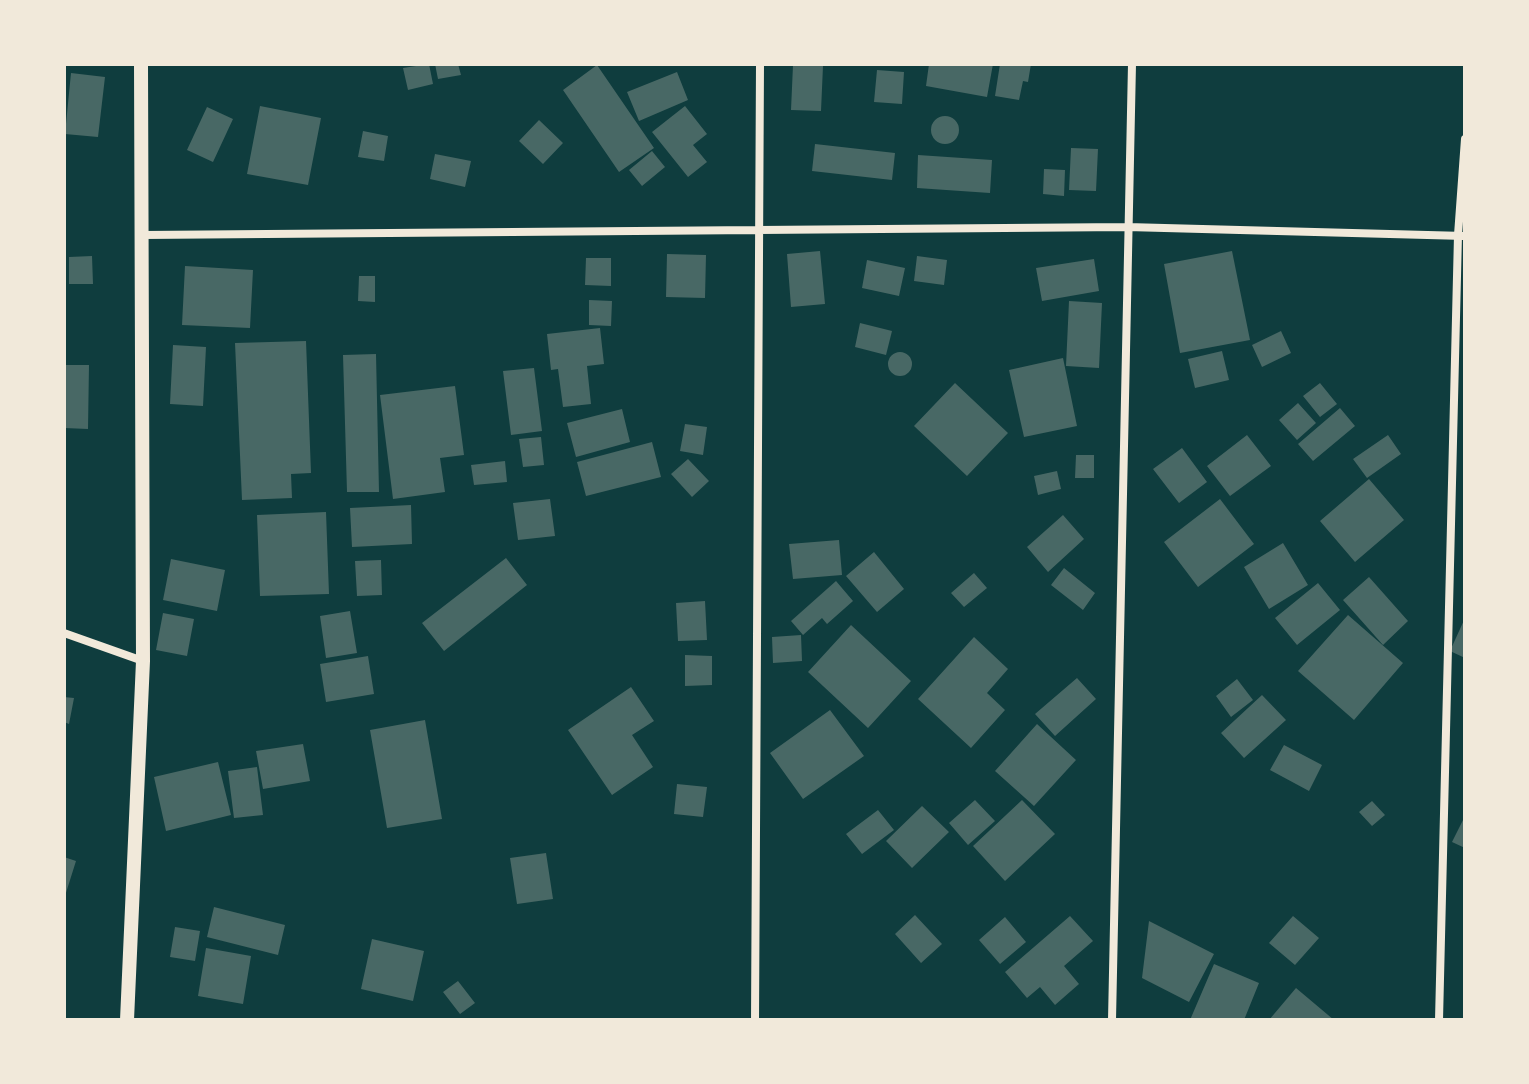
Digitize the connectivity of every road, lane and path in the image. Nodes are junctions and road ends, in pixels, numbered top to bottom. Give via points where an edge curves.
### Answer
1 (141, 64) edge
2 (760, 64) edge
3 (1132, 64) edge
4 (1465, 139) edge
5 (1127, 227) junction
6 (759, 230) junction
7 (143, 235) junction
8 (1462, 236) edge
9 (64, 633) edge
10 (143, 661) junction
11 (127, 1020) edge
12 (755, 1020) edge
13 (1112, 1020) edge
14 (1439, 1020) edge

1 - 7 street
2 - 6 street
3 - 5 street
4 - 8 street
5 - 6 street
5 - 8 street
5 - 13 street
6 - 7 street
6 - 12 street
7 - 10 street
8 - 14 street
9 - 10 street
10 - 11 street

